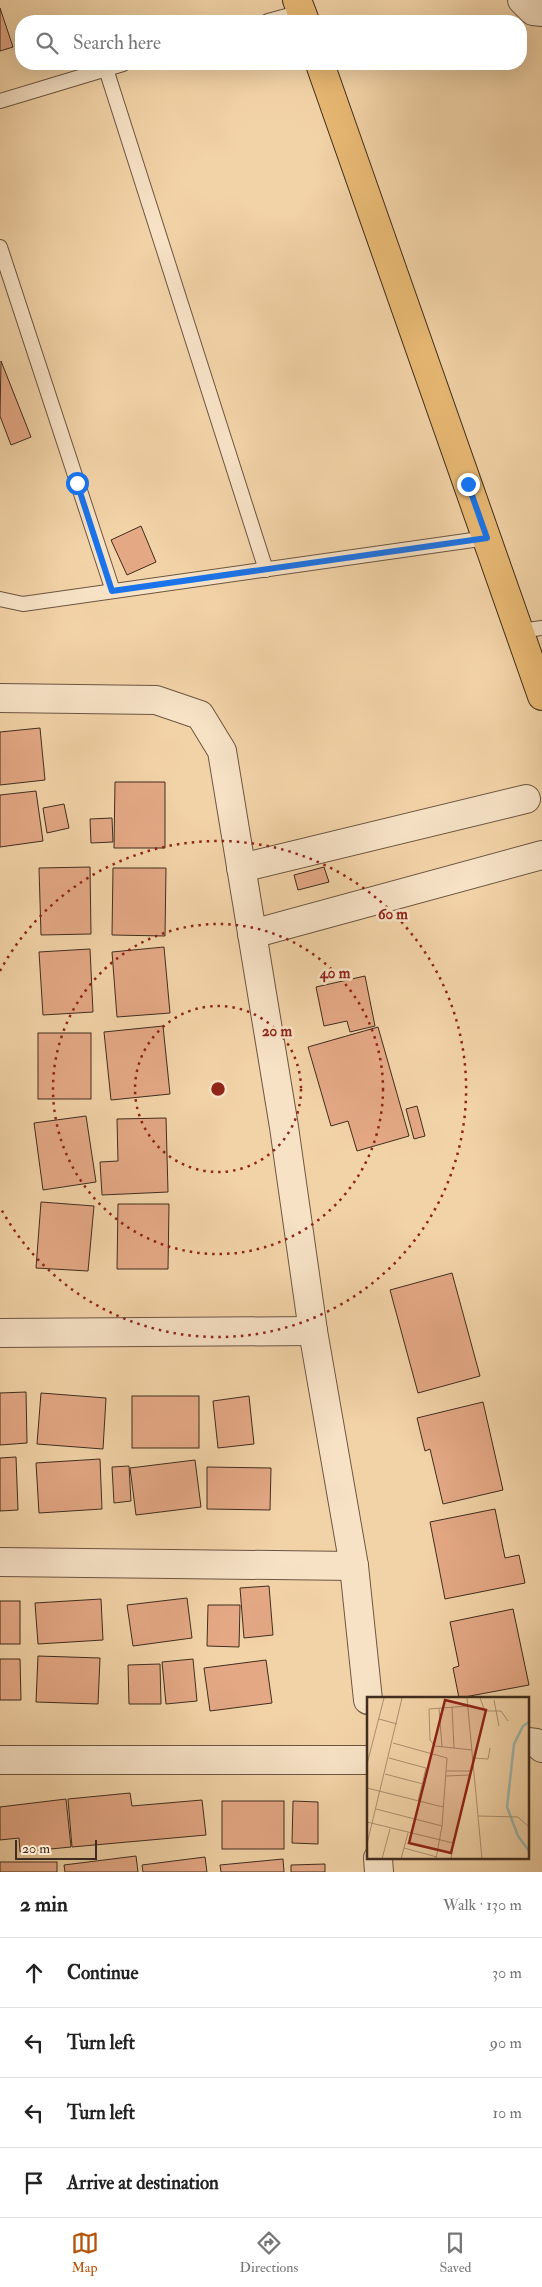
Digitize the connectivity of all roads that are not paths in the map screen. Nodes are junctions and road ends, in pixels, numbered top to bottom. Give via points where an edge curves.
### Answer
1 (522, 0) edge
2 (301, 11) edge
3 (542, 12) edge
4 (288, 15) edge
5 (103, 70) edge
6 (106, 70) edge
7 (322, 70) edge
8 (0, 101) edge
9 (0, 247) edge
10 (487, 538) junction
11 (266, 570) junction
12 (112, 591) junction
13 (0, 599) edge
14 (531, 630) edge
15 (542, 696) edge
16 (0, 698) edge
17 (526, 798) dead end
18 (542, 855) edge
19 (241, 868) junction
20 (252, 934) junction
21 (313, 1331) junction
22 (0, 1333) edge
23 (0, 1562) edge
24 (354, 1566) junction
25 (368, 1697) edge
26 (530, 1742) edge
27 (542, 1748) edge
28 (0, 1760) edge
29 (367, 1760) edge

1 - 3 street via 533,12
2 - 4 lane
5 - 8 lane
6 - 11 lane
7 - 10 main road
9 - 12 lane
10 - 11 lane
10 - 14 main road
11 - 12 lane
12 - 13 lane via 23,604
14 - 15 main road
16 - 19 street via 156,700 200,714 222,751
17 - 19 street
18 - 20 street
19 - 20 street
20 - 21 street
21 - 22 street
21 - 24 street
23 - 24 street
24 - 25 street
26 - 27 street
28 - 29 street

